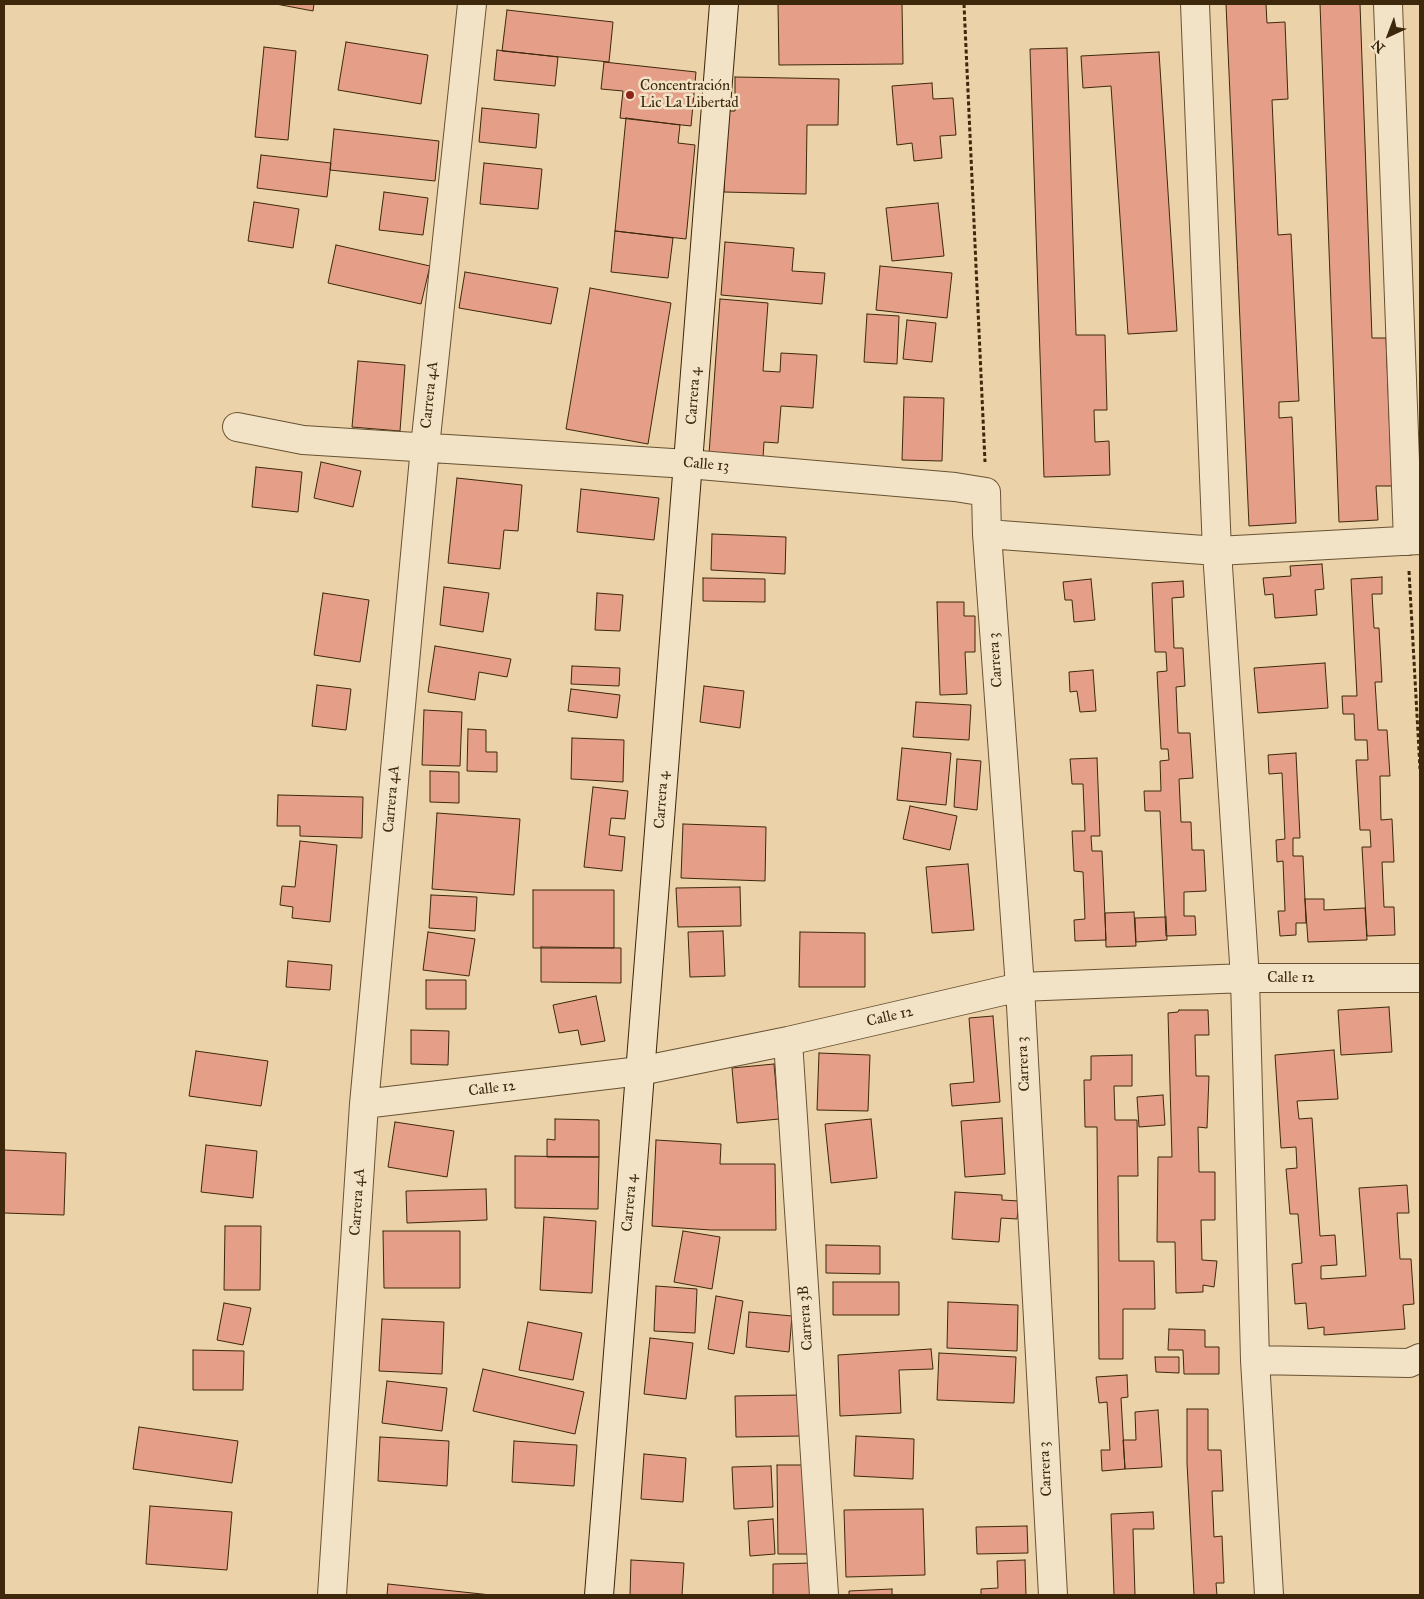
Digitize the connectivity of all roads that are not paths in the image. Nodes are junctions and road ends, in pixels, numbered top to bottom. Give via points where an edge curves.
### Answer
1 (472, 4) edge
2 (724, 4) edge
3 (1194, 4) edge
4 (1388, 4) edge
5 (237, 427) dead end
6 (425, 447) junction
7 (688, 464) junction
8 (986, 492) joint
9 (986, 534) junction
10 (1414, 540) edge
11 (1217, 551) junction
12 (1245, 978) junction
13 (1420, 978) edge
14 (1020, 987) junction
15 (788, 1040) junction
16 (640, 1072) junction
17 (364, 1104) junction
18 (1420, 1358) edge
19 (1255, 1360) junction
20 (332, 1595) edge
21 (599, 1595) edge
22 (824, 1595) edge
23 (1053, 1595) edge
24 (1269, 1595) edge

1 - 6 street, Carrera 4A
2 - 7 street, Carrera 4
3 - 11 street
4 - 10 street
5 - 6 street, Calle 13 via 303,440
6 - 7 street, Calle 13
6 - 17 street, Carrera 4A
7 - 8 street, Calle 13
7 - 16 street, Carrera 4
8 - 9 street, Carrera 3
9 - 11 street
9 - 14 street, Carrera 3
10 - 11 street
11 - 12 street
12 - 13 street, Calle 12
12 - 14 street, Calle 12
12 - 19 street
14 - 15 street, Calle 12
14 - 23 street, Carrera 3
15 - 16 street, Calle 12
15 - 22 street, Carrera 3B
16 - 17 street, Calle 12
16 - 21 street, Carrera 4
17 - 20 street, Carrera 4A
18 - 19 street via 1409,1363
19 - 24 street

